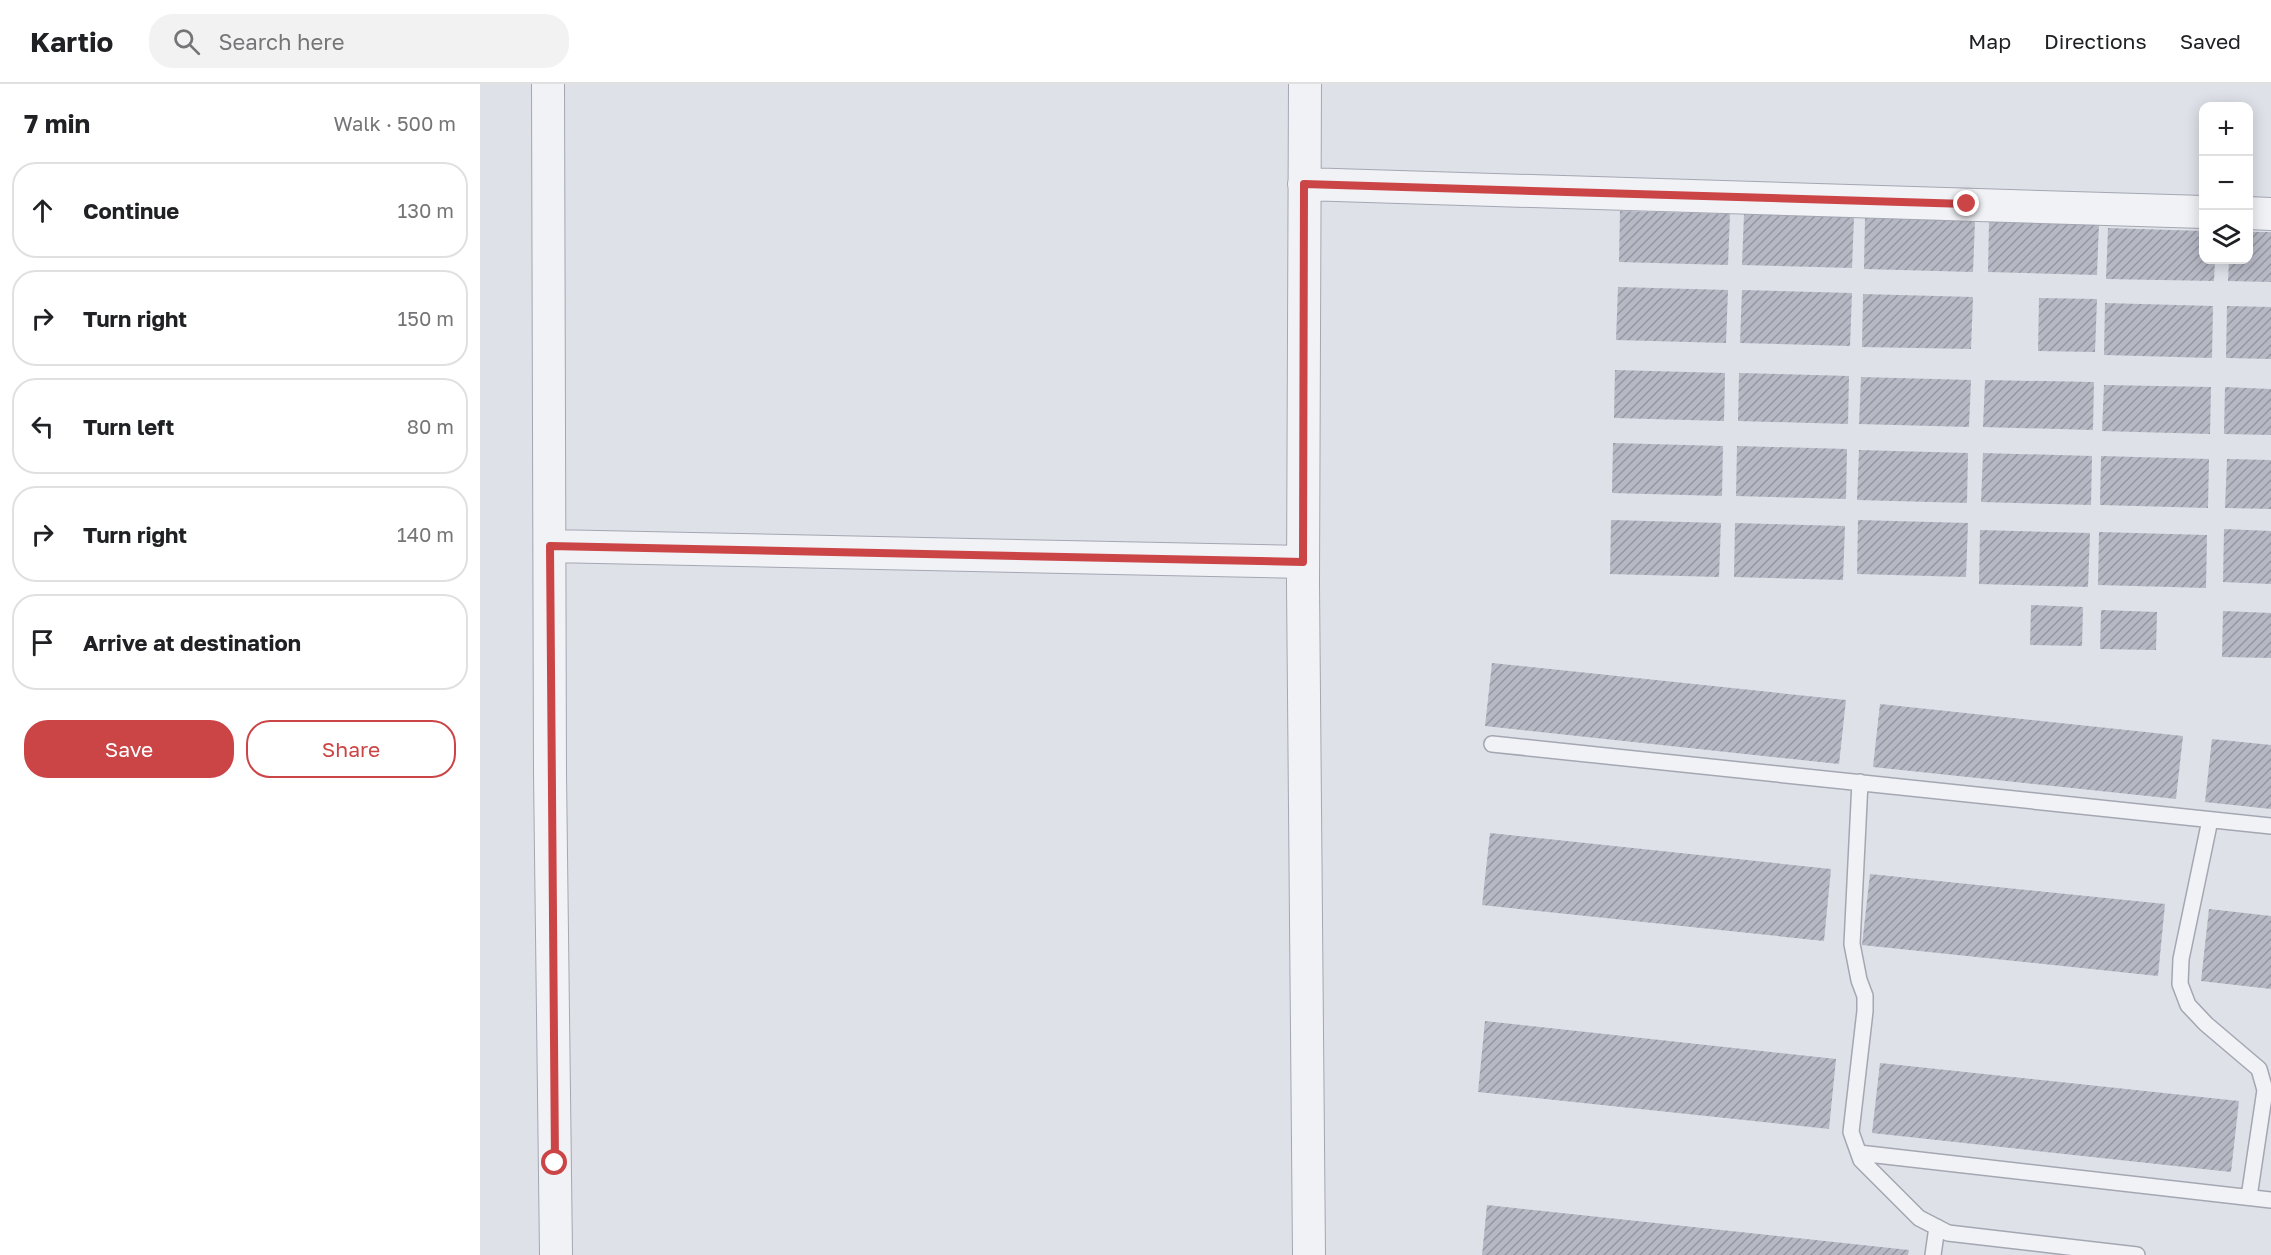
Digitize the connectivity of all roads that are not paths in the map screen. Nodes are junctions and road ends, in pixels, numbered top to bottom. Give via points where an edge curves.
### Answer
1 (548, 84) edge
2 (1305, 84) edge
3 (1304, 184) junction
4 (2199, 212) edge
5 (2253, 213) edge
6 (2271, 214) edge
7 (550, 546) junction
8 (1303, 562) junction
9 (1492, 744) dead end
10 (1860, 782) junction
11 (2210, 820) junction
12 (2271, 826) edge
13 (1859, 1153) junction
14 (2249, 1197) junction
15 (2271, 1200) edge
16 (1937, 1227) junction
17 (556, 1254) edge
18 (1309, 1255) edge
19 (1933, 1255) edge
20 (2137, 1255) edge

1 - 7 street
2 - 3 street
3 - 4 street
3 - 8 street
5 - 6 street
7 - 8 street
7 - 17 street
8 - 18 street
9 - 10 lane
10 - 11 lane
10 - 13 lane via 1852,944 1865,1011 1851,1132
11 - 12 lane
11 - 14 lane via 2181,959 2180,984 2188,1005 2259,1069 2265,1090
13 - 14 lane
13 - 16 lane via 1861,1160 1919,1218
14 - 15 lane
16 - 19 lane
16 - 20 lane via 1948,1233

